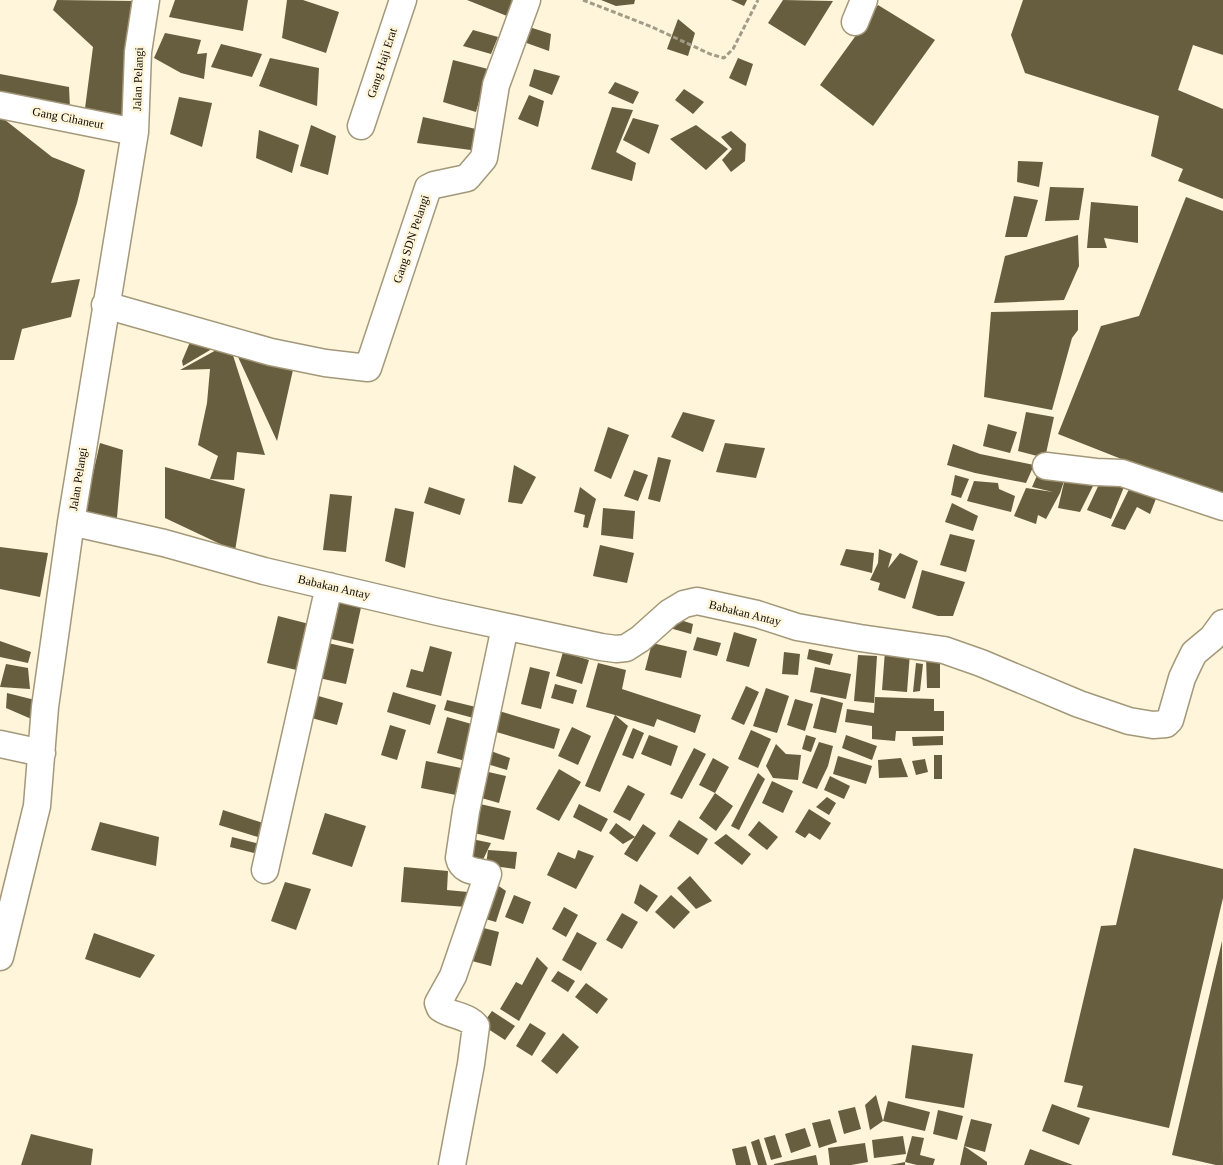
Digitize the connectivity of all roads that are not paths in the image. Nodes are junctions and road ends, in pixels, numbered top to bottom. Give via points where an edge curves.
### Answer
1 (146, 0) edge
2 (404, 0) edge
3 (527, 0) edge
4 (0, 105) edge
5 (361, 126) dead end
6 (135, 132) junction
7 (105, 304) junction
8 (1046, 466) dead end
9 (1223, 507) edge
10 (71, 522) junction
11 (329, 586) junction
12 (1223, 624) edge
13 (505, 627) junction
14 (0, 744) edge
15 (42, 753) junction
16 (265, 870) dead end
17 (0, 957) edge
18 (452, 1165) edge

1 - 6 street, Jalan Pelangi via 138,52
2 - 5 street, Gang Haji Erat
3 - 7 street, Gang SDN Pelangi via 496,85 484,158 467,178 428,188 368,368 271,352
4 - 6 street, Gang Cihaneut
6 - 7 street, Jalan Pelangi
7 - 10 street, Jalan Pelangi
8 - 9 street via 1122,473
10 - 11 street, Babakan Antay
10 - 15 street, Jalan Pelangi via 45,707
11 - 13 street, Babakan Antay
11 - 16 street
12 - 13 street, Babakan Antay via 1192,658 1182,678 1170,720 1166,724 1152,725 1129,721 1079,704 944,650 797,626 697,601 669,613 626,648 584,644
13 - 18 street via 459,858 465,869 488,874 453,976 438,1003 444,1011 470,1020 476,1026
14 - 15 street
15 - 17 street, Jalan Pelangi via 37,806

